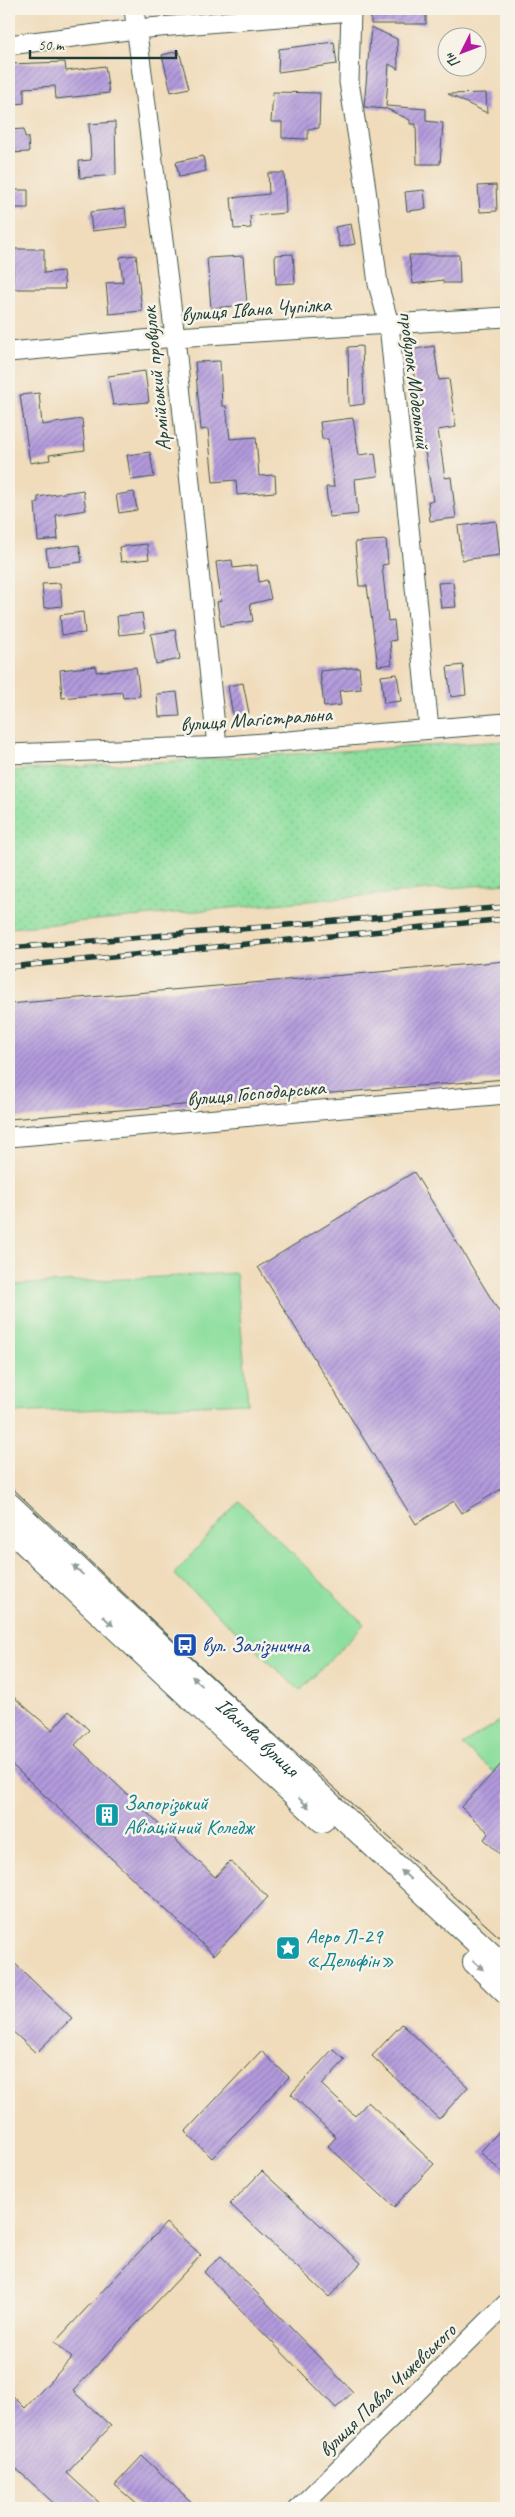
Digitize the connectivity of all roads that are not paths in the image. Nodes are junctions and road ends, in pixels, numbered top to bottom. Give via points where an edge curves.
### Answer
1 (134, 9) edge
2 (351, 10) edge
3 (136, 29) junction
4 (9, 45) edge
5 (506, 317) edge
6 (389, 324) junction
7 (175, 337) junction
8 (9, 352) edge
9 (506, 723) edge
10 (429, 729) junction
11 (217, 746) junction
12 (9, 754) edge
13 (506, 1094) edge
14 (9, 1137) edge
15 (9, 1505) edge
16 (9, 1528) edge
17 (506, 1969) edge
18 (506, 1992) edge
19 (506, 2304) edge
20 (298, 2508) edge

1 - 3 street, Армійський провулок
2 - 3 street
2 - 6 street, провулок Модельний via 350,82 378,284
3 - 4 street
3 - 7 street, Армійський провулок
5 - 6 street, вулиця Івана Чупілка
6 - 7 street, вулиця Івана Чупілка
6 - 10 street, провулок Модельний
7 - 8 street, вулиця Івана Чупілка
7 - 11 street, Армійський провулок
9 - 10 street, вулиця Магістральна
10 - 11 street, вулиця Магістральна
11 - 12 street, вулиця Магістральна
13 - 14 street, вулиця Господарська
17 -> 15 main road, Іванова вулиця
16 -> 18 main road, Іванова вулиця
19 - 20 street, вулиця Павла Чижевського

